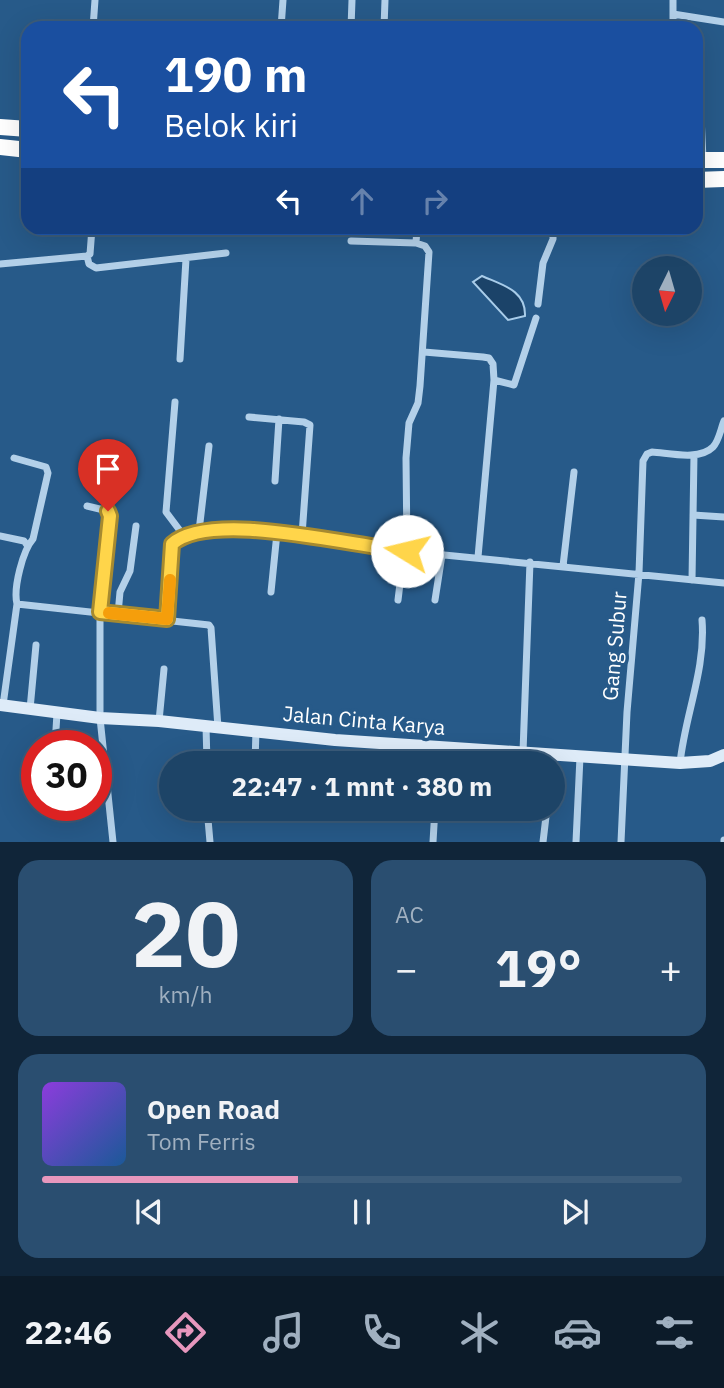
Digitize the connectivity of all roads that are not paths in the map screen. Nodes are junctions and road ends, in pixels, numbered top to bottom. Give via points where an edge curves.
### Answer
1 (95, 0) edge
2 (283, 0) edge
3 (352, 0) edge
4 (384, 0) edge
5 (673, 0) edge
6 (673, 14) junction
7 (93, 21) edge
8 (282, 21) edge
9 (351, 21) edge
10 (384, 21) edge
11 (673, 21) edge
12 (724, 22) edge
13 (0, 127) edge
14 (21, 128) edge
15 (0, 147) edge
16 (21, 149) edge
17 (703, 160) edge
18 (724, 160) edge
19 (724, 179) edge
20 (703, 180) edge
21 (91, 235) edge
22 (417, 235) edge
23 (553, 235) edge
24 (351, 242) dead end
25 (416, 243) junction
26 (226, 253) dead end
27 (86, 256) junction
28 (186, 259) junction
29 (0, 264) edge
30 (538, 303) dead end
31 (536, 318) dead end
32 (424, 352) junction
33 (180, 359) dead end
34 (494, 380) junction
35 (175, 402) dead end
36 (249, 417) dead end
37 (279, 419) junction
38 (724, 421) edge
39 (209, 446) dead end
40 (694, 455) junction
41 (15, 458) dead end
42 (574, 472) dead end
43 (275, 481) dead end
44 (87, 506) dead end
45 (692, 515) junction
46 (724, 517) edge
47 (136, 526) dead end
48 (200, 531) junction
49 (277, 533) junction
50 (302, 535) junction
51 (0, 536) edge
52 (184, 536) junction
53 (27, 545) junction
54 (406, 551) junction
55 (442, 555) junction
56 (478, 557) junction
57 (530, 562) junction
58 (563, 566) junction
59 (639, 573) junction
60 (692, 580) junction
61 (724, 583) edge
62 (271, 592) dead end
63 (398, 600) dead end
64 (435, 600) dead end
65 (17, 604) junction
66 (100, 612) junction
67 (118, 614) junction
68 (167, 619) junction
69 (702, 620) dead end
70 (36, 645) dead end
71 (164, 669) dead end
72 (2, 705) edge
73 (30, 709) junction
74 (57, 713) junction
75 (100, 718) junction
76 (159, 721) junction
77 (212, 727) junction
78 (56, 730) edge
79 (256, 730) junction
80 (440, 748) junction
81 (209, 751) edge
82 (255, 751) edge
83 (440, 751) edge
84 (502, 751) edge
85 (523, 751) edge
86 (580, 757) junction
87 (565, 758) edge
88 (724, 759) edge
89 (625, 760) junction
90 (680, 763) junction
91 (208, 821) edge
92 (434, 821) edge
93 (545, 821) edge
94 (113, 842) edge
95 (210, 842) edge
96 (433, 842) edge
97 (543, 842) edge
98 (576, 842) edge
99 (621, 842) edge

1 - 7 street
2 - 8 street
3 - 9 street
4 - 10 street
5 - 6 street
6 - 11 street
6 - 12 street
13 - 14 highway
15 - 16 highway
17 - 18 highway
19 - 20 highway
21 - 27 street
22 - 25 street
23 - 30 street via 543,263
24 - 25 street
25 - 32 street via 429,252
26 - 28 street
27 - 28 street via 96,268
27 - 29 street
28 - 33 street
31 - 34 street via 514,385
32 - 34 street via 489,358
32 - 54 street via 418,403 408,429
34 - 56 street
35 - 52 street via 166,512
36 - 37 street
37 - 43 street
37 - 50 street via 310,425
38 - 40 street via 715,446
39 - 48 street
40 - 45 street
40 - 59 street, Gang Subur via 647,454 642,466
41 - 53 street via 46,467 48,473 33,539
42 - 58 street
44 - 66 street via 108,511 110,516
45 - 46 street
45 - 60 street
47 - 67 street via 131,570 120,592
48 - 49 street
48 - 52 street
49 - 50 street
49 - 62 street
50 - 54 street
51 - 53 street
52 - 68 street via 172,544
53 - 65 street via 15,591
54 - 55 street
54 - 63 street
55 - 56 street
55 - 64 street
56 - 57 street
57 - 58 street
57 - 85 street
58 - 59 street
59 - 60 street
59 - 89 street, Gang Subur
60 - 61 street
65 - 66 street
65 - 72 street
66 - 67 street
66 - 75 street
67 - 68 street
68 - 77 street via 211,628
69 - 90 street via 701,660
70 - 73 street
71 - 76 street
72 - 73 street, Jalan Cinta Karya
73 - 74 street, Jalan Cinta Karya
74 - 75 street, Jalan Cinta Karya
74 - 78 street
75 - 76 street, Jalan Cinta Karya
75 - 94 street
76 - 77 street, Jalan Cinta Karya
77 - 79 street, Jalan Cinta Karya
77 - 81 street
79 - 80 street, Jalan Cinta Karya
79 - 82 street
80 - 83 street
80 - 84 street, Jalan Cinta Karya
86 - 87 street, Jalan Cinta Karya
86 - 89 street, Jalan Cinta Karya
86 - 98 street
88 - 90 street, Jalan Cinta Karya
89 - 90 street, Jalan Cinta Karya
89 - 99 street, Gang Subur
91 - 95 street
92 - 96 street
93 - 97 street

